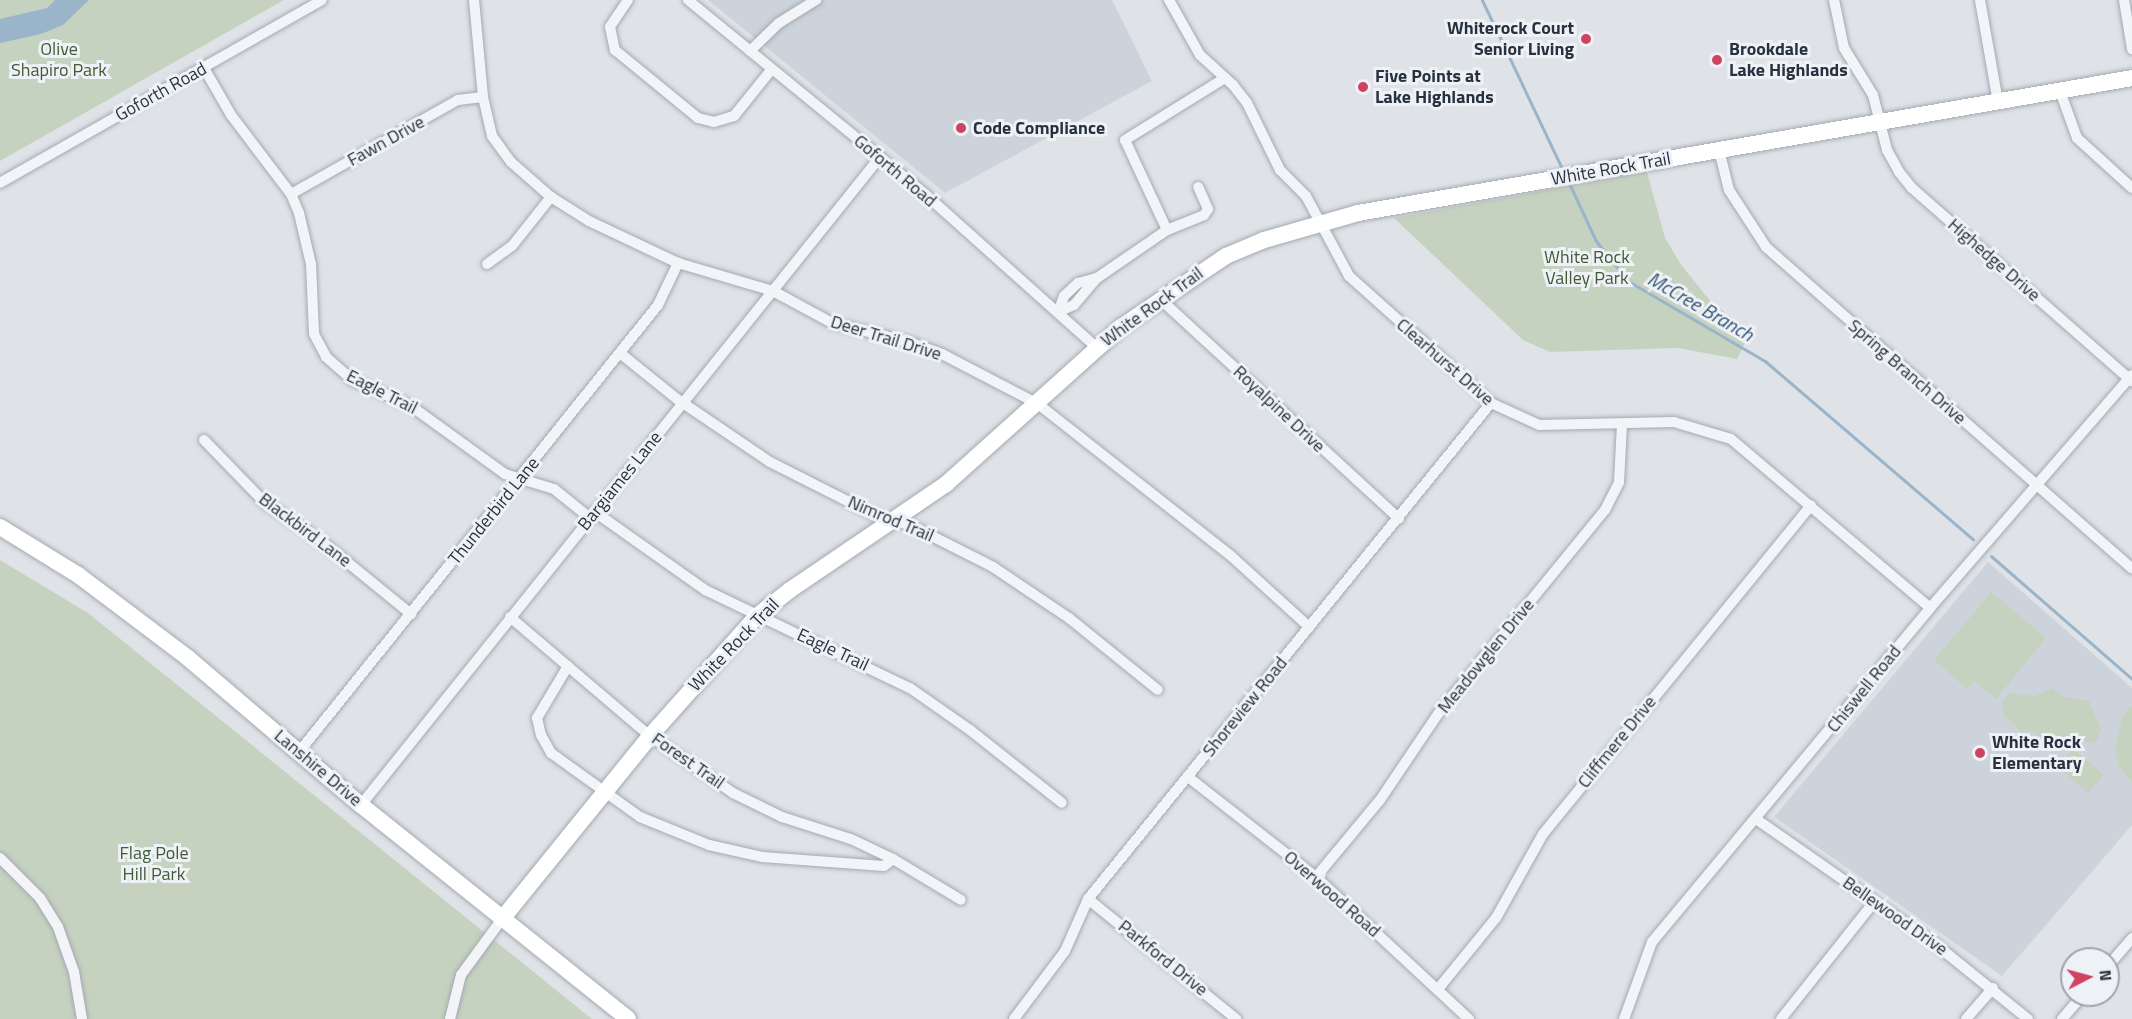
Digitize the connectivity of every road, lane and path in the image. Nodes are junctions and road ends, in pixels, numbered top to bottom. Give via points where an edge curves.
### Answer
1 (322, 0) edge
2 (474, 0) edge
3 (628, 0) edge
4 (688, 0) edge
5 (816, 0) edge
6 (1169, 0) edge
7 (1834, 0) edge
8 (1980, 0) edge
9 (2124, 0) edge
10 (2132, 49) edge
11 (750, 51) junction
12 (204, 68) junction
13 (771, 69) junction
14 (1225, 78) junction
15 (2132, 78) edge
16 (2060, 91) junction
17 (483, 97) junction
18 (1998, 102) junction
19 (1880, 122) junction
20 (1719, 150) junction
21 (880, 157) junction
22 (0, 183) edge
23 (1198, 187) dead end
24 (2132, 188) edge
25 (291, 194) junction
26 (551, 197) junction
27 (1319, 222) junction
28 (1167, 230) junction
29 (678, 263) junction
30 (487, 264) dead end
31 (773, 291) junction
32 (1159, 298) junction
33 (1058, 312) junction
34 (1096, 347) junction
35 (620, 353) junction
36 (2131, 378) edge
37 (684, 402) junction
38 (1038, 404) junction
39 (1491, 404) junction
40 (1622, 424) junction
41 (204, 440) dead end
42 (519, 478) junction
43 (2036, 485) junction
44 (1811, 505) junction
45 (592, 515) junction
46 (1398, 519) junction
47 (893, 521) junction
48 (0, 527) edge
49 (2132, 569) edge
50 (1930, 608) junction
51 (411, 614) junction
52 (757, 616) junction
53 (510, 617) junction
54 (1309, 627) junction
55 (568, 666) junction
56 (1158, 690) dead end
57 (650, 736) junction
58 (299, 752) junction
59 (1188, 777) junction
60 (603, 792) junction
61 (1062, 803) dead end
62 (361, 805) junction
63 (1756, 819) junction
64 (0, 858) edge
65 (894, 859) junction
66 (1316, 877) junction
67 (1088, 899) junction
68 (961, 900) dead end
69 (1874, 902) junction
70 (502, 919) junction
71 (2132, 938) edge
72 (2120, 952) edge
73 (1438, 988) junction
74 (1992, 988) junction
75 (2072, 1007) edge
76 (82, 1019) edge
77 (450, 1019) edge
78 (628, 1019) edge
79 (1014, 1019) edge
80 (1236, 1019) edge
81 (1469, 1019) edge
82 (1624, 1019) edge
83 (1781, 1019) edge
84 (1966, 1019) edge
85 (2028, 1019) edge
86 (2062, 1019) edge

1 - 12 street, Goforth Road
2 - 17 street, Deer Trail Drive
3 - 13 street via 610,27 615,50 698,118 714,122 734,116
4 - 11 street, Goforth Road
5 - 11 street via 779,23
6 - 14 street, Clearhurst Drive via 1200,56
7 - 19 street, Highedge Drive via 1844,48 1873,95
8 - 18 street
9 - 10 street
11 - 13 street, Goforth Road
12 - 22 street, Goforth Road
12 - 25 street, Eagle Trail via 245,137
13 - 21 street, Goforth Road
14 - 27 street, Clearhurst Drive via 1241,94 1280,170 1306,196
14 - 28 street via 1125,140
15 - 16 street, White Rock Trail
16 - 18 street, White Rock Trail
16 - 24 street via 2078,138
17 - 25 street, Fawn Drive via 458,100
17 - 26 street, Deer Trail Drive via 492,136 500,149
18 - 19 street, White Rock Trail
19 - 20 street, White Rock Trail
19 - 36 street, Highedge Drive via 1887,150 1912,188
20 - 27 street, White Rock Trail
20 - 43 street, Spring Branch Drive via 1729,190 1766,247
21 - 31 street, Bargiames Lane
21 - 33 street, Goforth Road
23 - 28 street via 1208,209 1204,215
25 - 42 street, Eagle Trail via 312,264 314,334 326,357 352,380 411,406 505,474
26 - 29 street, Deer Trail Drive via 589,221
26 - 30 street via 512,246
27 - 32 street, White Rock Trail via 1232,253
27 - 39 street, Clearhurst Drive via 1349,276
28 - 33 street via 1097,278 1078,283 1064,296
29 - 31 street, Deer Trail Drive
29 - 35 street, Thunderbird Lane via 658,305
31 - 37 street, Bargiames Lane
31 - 38 street, Deer Trail Drive via 832,323 942,354
32 - 34 street, White Rock Trail
32 - 46 street, Royalpine Drive
33 - 34 street, Goforth Road
34 - 38 street, White Rock Trail
35 - 37 street, Nimrod Trail
35 - 42 street, Thunderbird Lane
36 - 43 street, Chiswell Road
37 - 45 street, Bargiames Lane
37 - 47 street, Nimrod Trail via 770,462
38 - 47 street, White Rock Trail via 946,484
38 - 54 street, Deer Trail Drive via 1230,555
39 - 40 street, Clearhurst Drive via 1539,425
39 - 46 street, Shoreview Road
40 - 44 street, Clearhurst Drive via 1674,422 1711,430 1752,453
40 - 66 street, Meadowglen Drive via 1619,482 1605,510 1438,714 1380,800
41 - 51 street, Blackbird Lane via 278,514 319,539
42 - 45 street, Eagle Trail via 554,489
42 - 51 street, Thunderbird Lane
43 - 49 street, Spring Branch Drive
43 - 50 street, Chiswell Road
44 - 50 street, Clearhurst Drive
44 - 73 street, Cliffmere Drive via 1543,834 1496,918
45 - 52 street, Eagle Trail via 705,590
45 - 53 street, Bargiames Lane
46 - 54 street, Shoreview Road
47 - 52 street, White Rock Trail
47 - 56 street, Nimrod Trail via 912,526 1028,589
48 - 58 street, Lanshire Drive via 58,561 129,612
50 - 63 street, Chiswell Road
51 - 58 street, Thunderbird Lane
52 - 57 street, White Rock Trail
52 - 61 street, Eagle Trail via 910,688
53 - 55 street, Forest Trail
53 - 62 street, Bargiames Lane
54 - 59 street, Shoreview Road
55 - 57 street, Forest Trail
55 - 60 street via 537,718 541,735 551,753
57 - 60 street, White Rock Trail
57 - 65 street, Forest Trail via 763,808 851,839
58 - 62 street, Lanshire Drive
59 - 66 street, Overwood Road
59 - 67 street, Shoreview Road
60 - 65 street via 640,817 675,833 736,852 884,866
60 - 70 street, White Rock Trail
62 - 70 street, Lanshire Drive
63 - 69 street, Bellewood Drive
63 - 82 street, Chiswell Road via 1652,942
64 - 76 street via 40,898 58,927 74,972
65 - 68 street, Forest Trail
66 - 73 street, Overwood Road
67 - 79 street, Shoreview Road via 1065,951
67 - 80 street, Parkford Drive
69 - 74 street, Bellewood Drive
69 - 83 street
70 - 77 street, White Rock Trail via 460,975
70 - 78 street, Lanshire Drive
71 - 72 street
73 - 81 street, Overwood Road
74 - 84 street
74 - 85 street, Bellewood Drive
75 - 86 street

